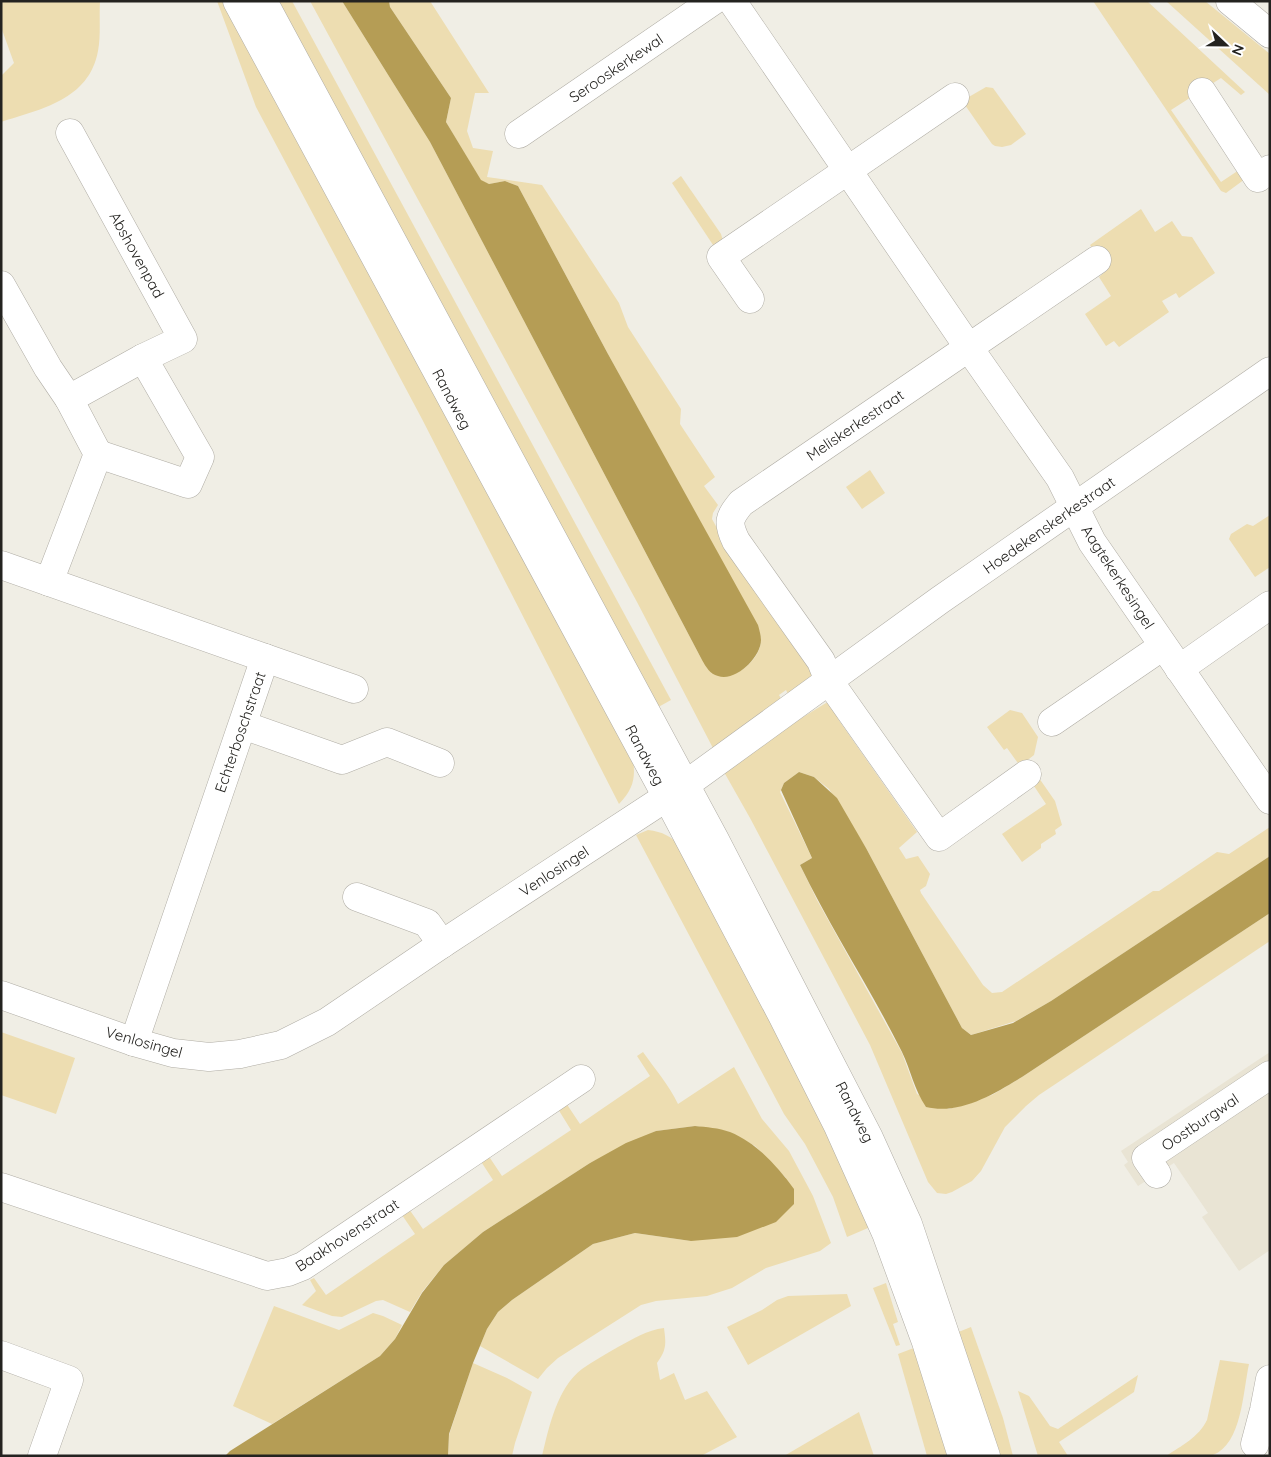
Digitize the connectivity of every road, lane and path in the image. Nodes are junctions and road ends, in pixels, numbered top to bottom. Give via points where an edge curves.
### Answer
1 (237, 1) edge
2 (263, 1) edge
3 (713, 1) edge
4 (732, 1) edge
5 (1230, 1) edge
6 (1270, 34) edge
7 (1202, 92) dead end
8 (955, 97) dead end
9 (70, 133) dead end
10 (519, 134) dead end
11 (849, 169) junction
12 (1270, 169) edge
13 (1097, 260) dead end
14 (1, 285) edge
15 (750, 300) dead end
16 (969, 348) junction
17 (143, 358) junction
18 (1270, 371) edge
19 (69, 399) junction
20 (98, 454) junction
21 (1075, 508) junction
22 (1, 564) edge
23 (50, 582) junction
24 (1270, 605) edge
25 (1163, 646) junction
26 (265, 658) junction
27 (1179, 669) junction
28 (828, 681) junction
29 (354, 689) dead end
30 (1052, 722) dead end
31 (243, 725) junction
32 (440, 763) dead end
33 (1028, 774) dead end
34 (676, 791) junction
35 (1270, 800) edge
36 (358, 897) dead end
37 (442, 944) junction
38 (1, 996) edge
39 (134, 1042) junction
40 (1270, 1075) edge
41 (581, 1079) dead end
42 (1157, 1174) dead end
43 (1, 1187) edge
44 (1, 1355) edge
45 (1270, 1379) edge
46 (1256, 1449) edge
47 (42, 1456) edge
48 (962, 1456) edge
49 (986, 1456) edge

1 - 34 street, Randweg
2 - 34 street, Randweg
3 - 10 street, Serooskerkewal
4 - 11 street
5 - 6 street
7 - 12 street via 1258,178
8 - 11 street
9 - 17 street, Abshovenpad via 183,339
11 - 15 street via 721,257
11 - 16 street
13 - 16 street, Meliskerkestraat
14 - 19 street
16 - 21 street via 1060,478
16 - 28 street, Meliskerkestraat via 741,503 731,516 730,528 736,540 821,660
17 - 19 street, Abshovenpad
17 - 20 street via 200,457 188,484
18 - 21 street, Hoedekenskerkestraat
19 - 20 street
20 - 23 street
21 - 25 street, Aagtekerkesingel via 1092,542
21 - 28 street, Hoedekenskerkestraat
22 - 23 street, Echterboschstraat
23 - 26 street, Echterboschstraat
24 - 27 street
25 - 27 street, Aagtekerkesingel
25 - 30 street
26 - 29 street
26 - 31 street, Echterboschstraat
27 - 35 street, Aagtekerkesingel
28 - 33 street via 939,837
28 - 34 street, Hoedekenskerkestraat
31 - 32 street via 342,760 387,742
31 - 39 street, Echterboschstraat
34 - 37 street, Venlosingel
34 - 48 street, Randweg via 882,1224 926,1342
34 - 49 street, Randweg via 865,1130 908,1224
36 - 37 street via 427,923
37 - 39 street, Venlosingel via 327,1022 281,1045 209,1057 173,1053
38 - 39 street, Venlosingel
40 - 42 street, Oostburgwal via 1146,1158
41 - 43 street, Baakhovenstraat via 303,1266 267,1276
44 - 47 street via 68,1380
45 - 46 street

